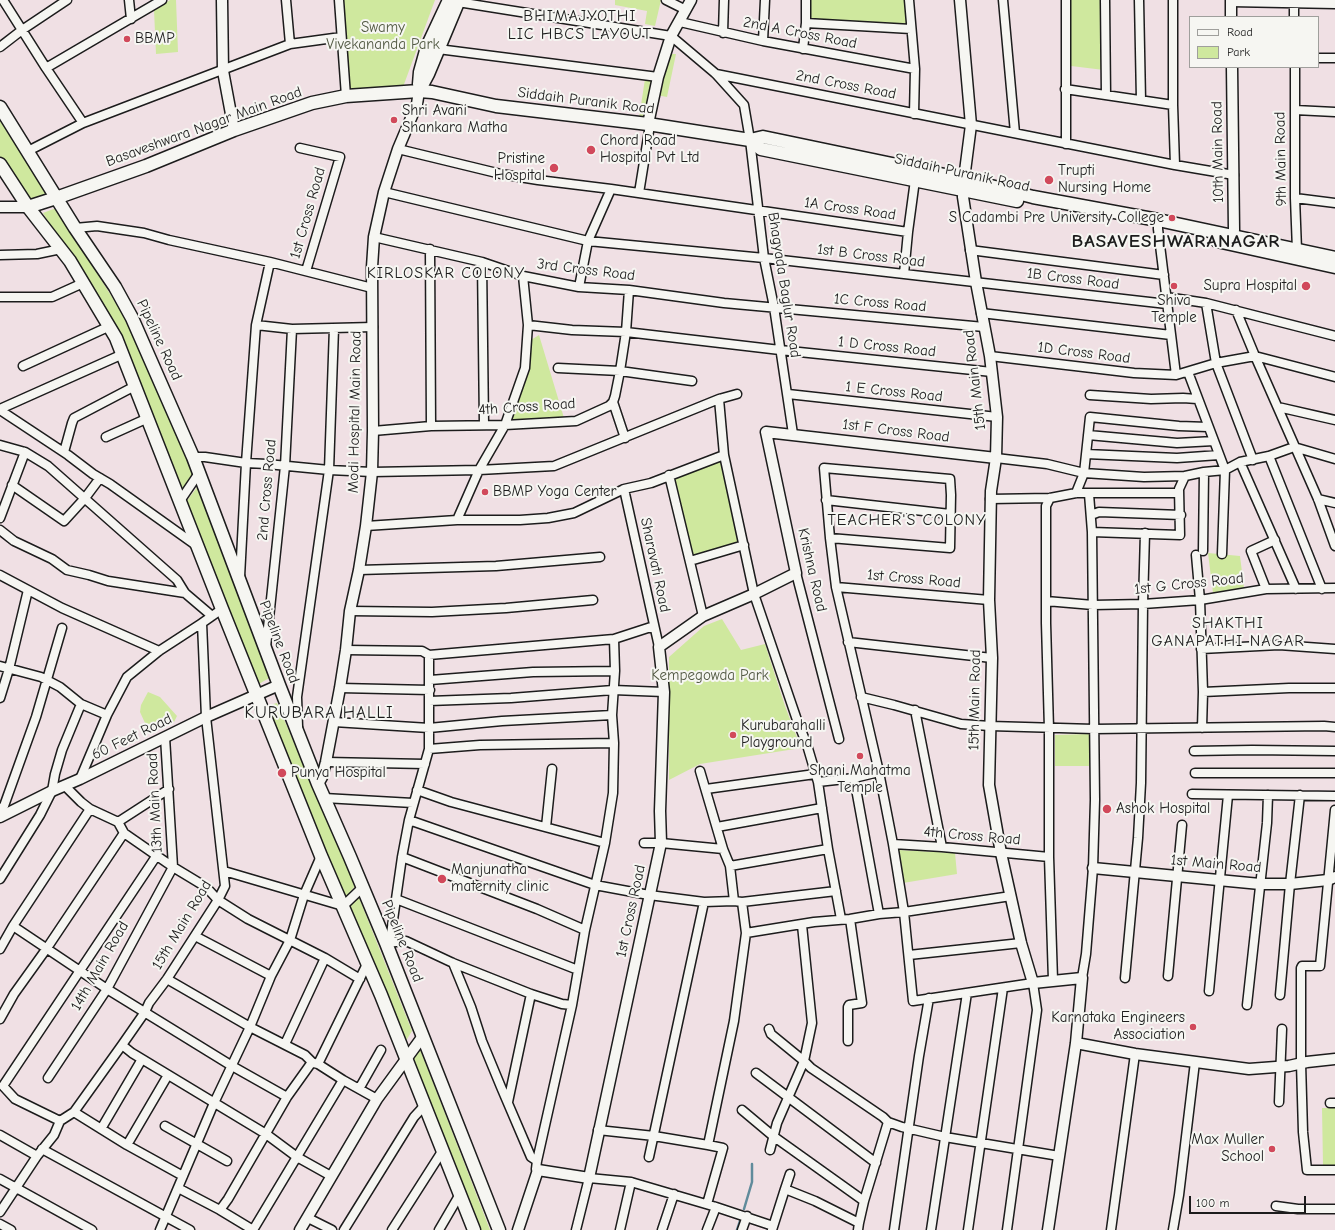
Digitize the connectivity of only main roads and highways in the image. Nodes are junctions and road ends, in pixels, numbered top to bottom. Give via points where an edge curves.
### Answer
1 (456, 1) edge
2 (419, 91) junction
3 (0, 107) edge
4 (750, 140) junction
5 (0, 164) edge
6 (963, 184) junction
7 (56, 198) junction
8 (28, 207) junction
9 (1231, 240) junction
10 (1335, 258) edge
11 (1335, 267) edge
12 (474, 1230) edge
13 (499, 1230) edge

1 - 2 main road, Modi Hospital Main Road
1 - 2 main road, Modi Hospital Main Road via 427,47 420,72
2 - 4 main road, Siddaih Puranik Road via 496,106
2 - 7 main road, Basaveshwara Nagar Main Road via 346,96 312,103
3 - 7 main road, Pipeline Road
4 - 6 main road, Siddaih Puranik Road via 763,137
4 - 6 main road, Siddaih Puranik Road via 761,149 915,180
5 - 8 main road
6 - 9 main road, Siddaih Puranik Road
7 - 8 main road, Basaveshwara Nagar Main Road
7 - 13 main road, Pipeline Road via 125,303 193,457 266,653 318,784 388,942
8 - 12 main road via 61,249 83,283 110,326 123,354 197,546 217,612 256,695 425,1104
9 - 10 main road, Siddaih Puranik Road
9 - 11 main road, Siddaih Puranik Road via 1292,259

